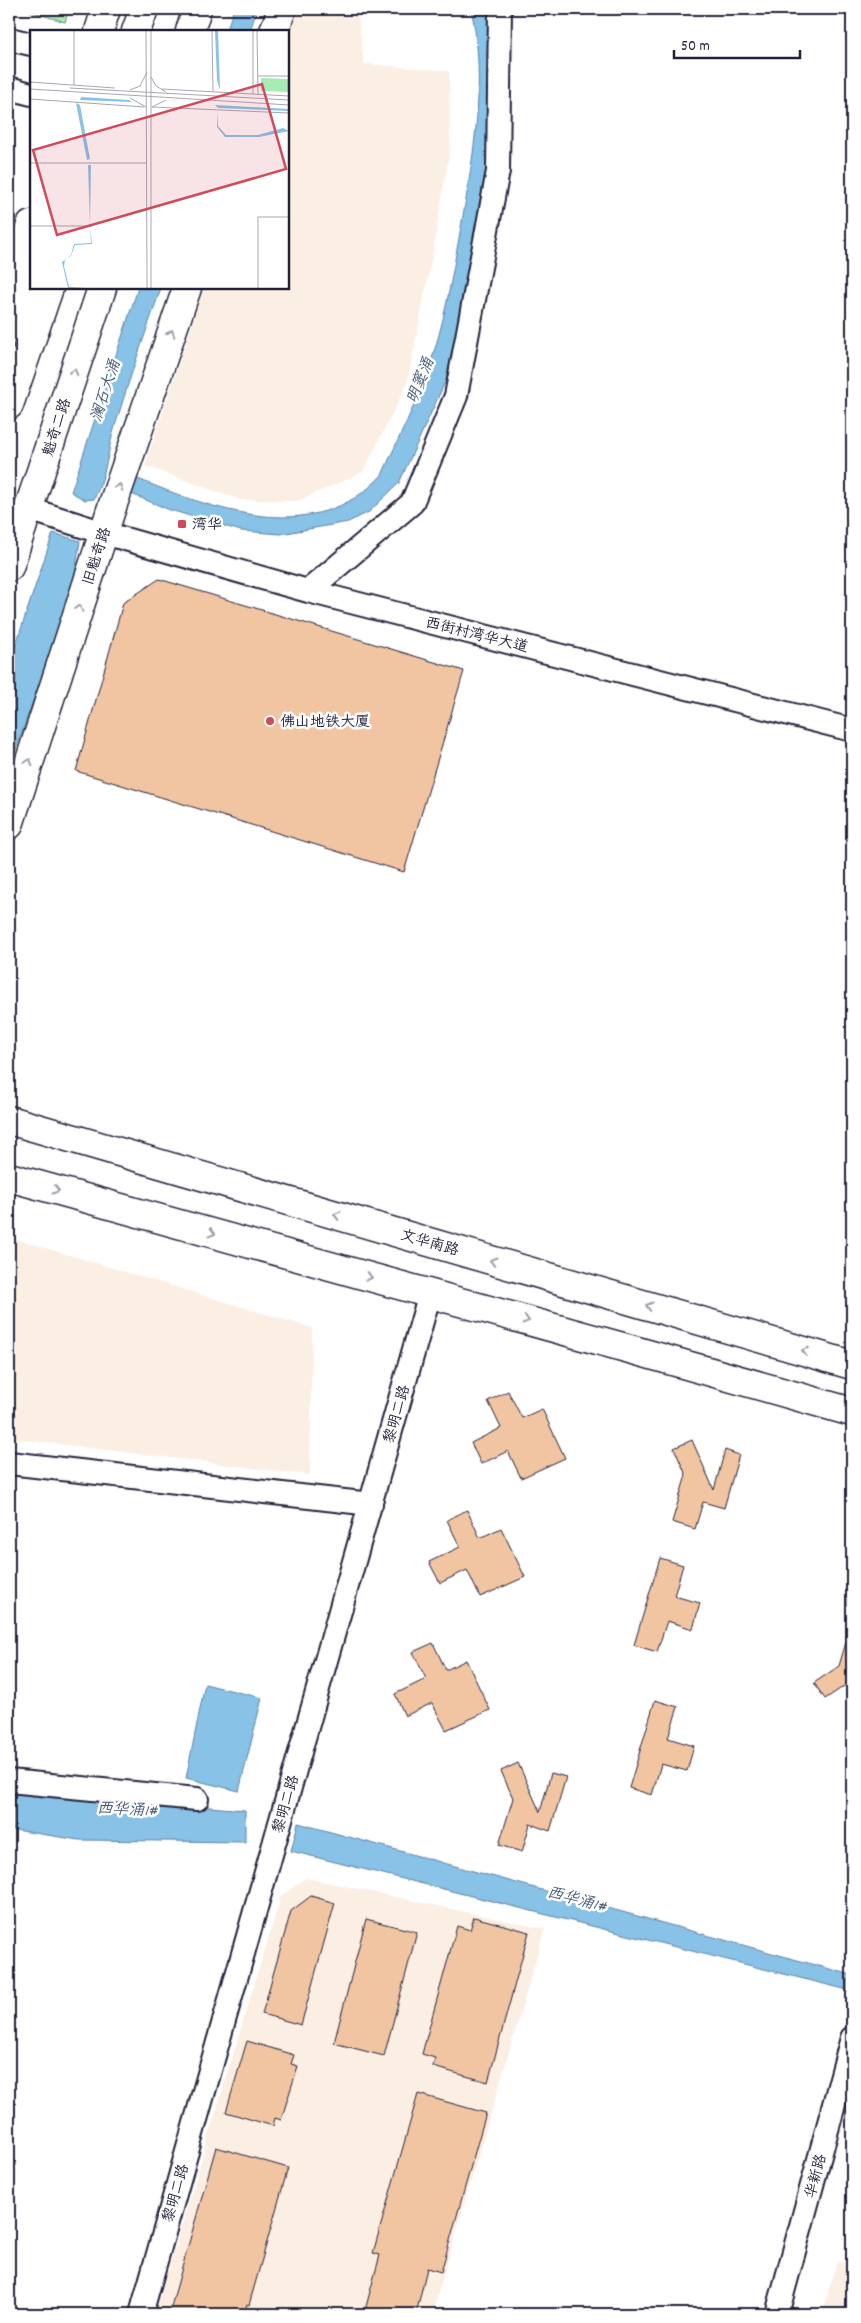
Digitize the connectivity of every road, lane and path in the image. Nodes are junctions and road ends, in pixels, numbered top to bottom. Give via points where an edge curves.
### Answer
1 (106, 9) edge
2 (144, 9) edge
3 (197, 9) edge
4 (282, 9) edge
5 (500, 9) edge
6 (99, 30) edge
7 (136, 30) edge
8 (190, 30) edge
9 (274, 30) edge
10 (9, 38) edge
11 (30, 44) edge
12 (9, 88) edge
13 (30, 94) edge
14 (30, 228) edge
15 (20, 258) junction
16 (9, 288) edge
17 (49, 289) edge
18 (102, 289) edge
19 (187, 289) edge
20 (28, 349) junction
21 (9, 405) edge
22 (29, 509) junction
23 (104, 533) junction
24 (9, 567) edge
25 (308, 591) junction
26 (852, 730) edge
27 (9, 825) edge
28 (9, 1120) edge
29 (9, 1177) edge
30 (430, 1293) junction
31 (852, 1365) edge
32 (852, 1412) edge
33 (9, 1463) edge
34 (371, 1504) junction
35 (9, 1781) edge
36 (197, 1799) dead end
37 (852, 2038) edge
38 (141, 2314) edge
39 (777, 2314) edge

1 - 6 main road
2 - 7 main road
3 - 8 main road
4 - 9 main road
5 - 25 street via 498,171 456,396 412,503
10 - 11 street
12 - 13 street
14 - 15 main road
15 - 16 main road
15 - 20 main road
17 - 20 main road
22 -> 18 main road, 魁奇二路
23 -> 19 main road, 旧魁奇路
20 - 21 main road
22 - 23 street, 西街村湾华大道
22 - 24 main road, 魁奇二路
23 - 25 street, 西街村湾华大道
27 -> 23 main road, 旧魁奇路
25 - 26 street, 西街村湾华大道
31 -> 28 main road, 文华南路
29 -> 30 main road
30 -> 32 main road
30 - 34 street, 黎明二路
33 - 34 street
34 - 38 street, 黎明二路
35 - 36 street
37 - 39 street, 华新路

